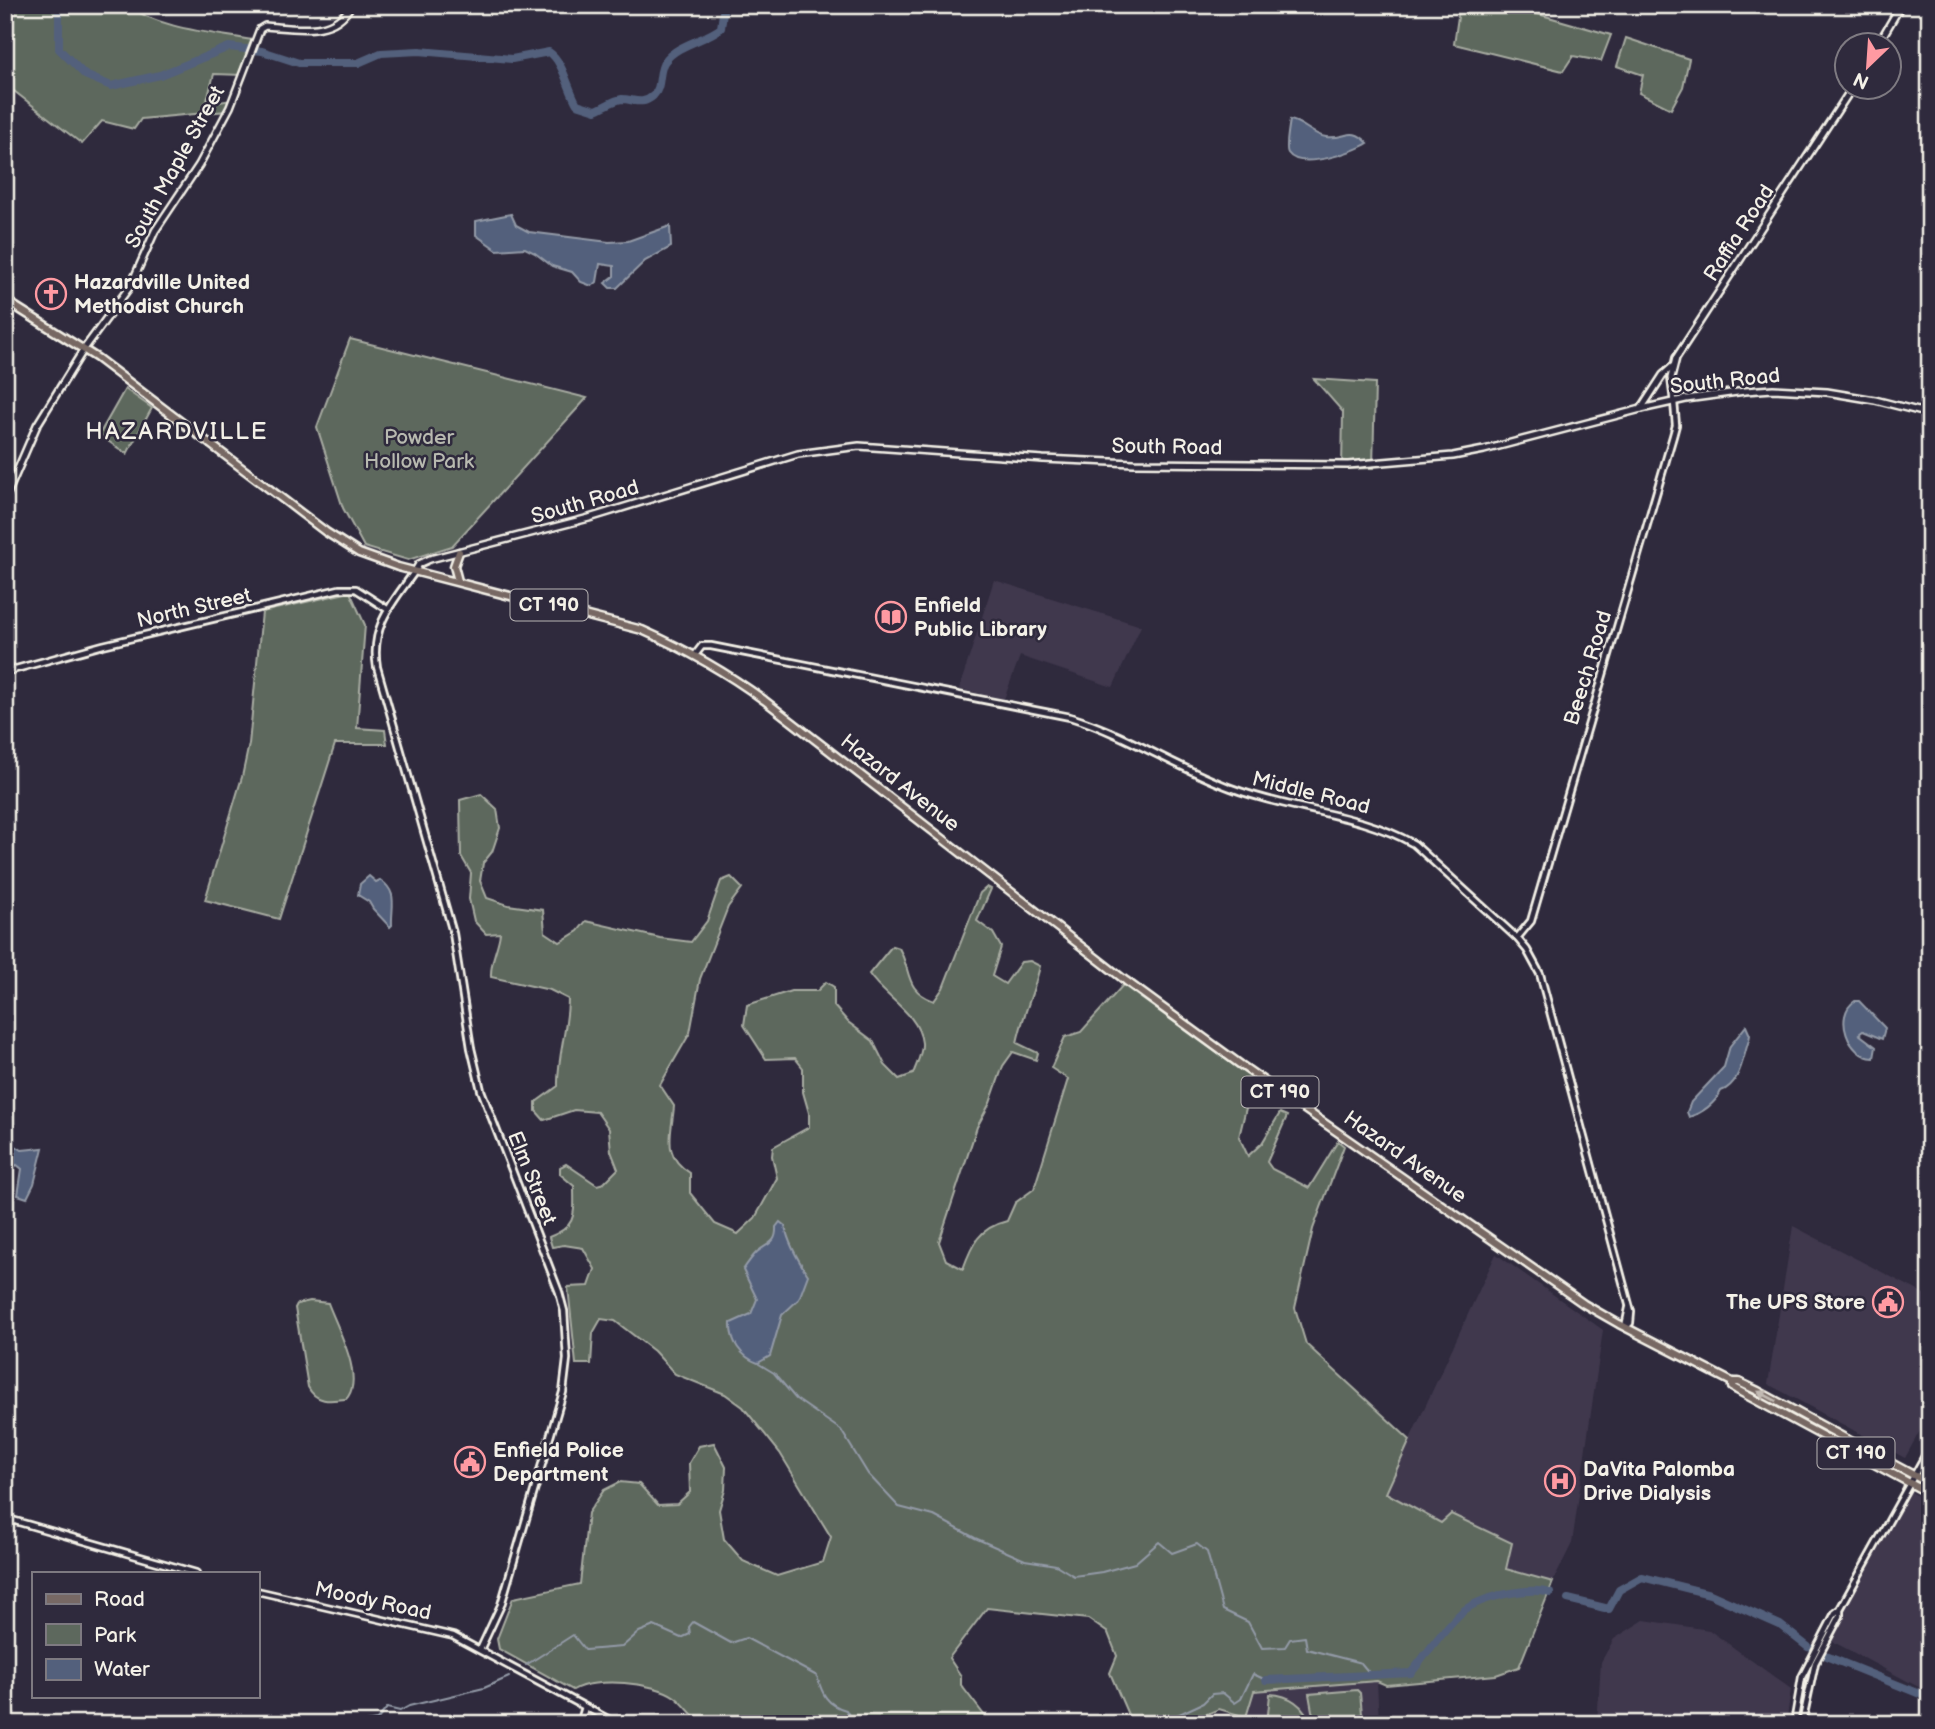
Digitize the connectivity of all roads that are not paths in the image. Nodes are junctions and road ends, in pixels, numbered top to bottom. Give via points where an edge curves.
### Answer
1 (351, 5) edge
2 (1901, 5) edge
3 (1885, 32) edge
4 (1843, 102) edge
5 (5, 300) edge
6 (84, 349) junction
7 (1672, 367) junction
8 (1674, 402) junction
9 (1641, 409) junction
10 (1930, 414) edge
11 (5, 499) edge
12 (459, 552) junction
13 (415, 571) junction
14 (458, 581) junction
15 (387, 609) junction
16 (695, 655) junction
17 (5, 672) edge
18 (1517, 939) junction
19 (1626, 1327) junction
20 (1732, 1382) junction
21 (1781, 1413) junction
22 (1801, 1413) junction
23 (1930, 1447) edge
24 (1914, 1475) junction
25 (1910, 1483) junction
26 (1930, 1484) edge
27 (1930, 1494) edge
28 (5, 1518) edge
29 (193, 1572) edge
30 (259, 1592) edge
31 (1840, 1609) junction
32 (480, 1650) junction
33 (585, 1707) junction
34 (580, 1724) edge
35 (617, 1724) edge
36 (1794, 1724) edge
37 (1802, 1724) edge

1 - 6 main road, South Maple Street via 331,26 260,29 230,107 199,164 155,231 131,285
2 - 3 main road
4 - 7 main road, Raffia Road
5 - 6 main road, Hazard Avenue / CT 190
6 - 11 main road, South Maple Street via 37,425
6 - 13 main road, Hazard Avenue / CT 190 via 343,544 373,559
7 - 8 main road
7 - 9 main road, Raffia Road
8 - 9 main road, South Road
8 - 10 main road, South Road via 1745,391 1800,390 1875,400
8 - 18 street, Beech Road via 1676,425 1653,506 1531,921
9 - 12 main road, South Road via 1453,456 1348,465 1136,463 873,447 832,449 798,454
12 - 13 main road, South Road via 430,559
12 - 14 main road via 454,566
13 - 14 main road, Hazard Avenue / CT 190
13 - 15 street, Elm Street
14 - 16 main road, Hazard Avenue / CT 190 via 642,630
15 - 17 street, North Street via 356,589 339,589
15 - 32 street, Elm Street via 375,653 453,933 475,1065 559,1292 565,1328 567,1359 561,1402 501,1605
16 - 18 street, Middle Road via 702,646 711,646 1089,723 1232,789 1396,834 1414,844
16 - 19 main road, Hazard Avenue / CT 190 via 764,700 1205,1040 1580,1301
18 - 19 street, Middle Road via 1541,978 1629,1308
19 - 20 main road, Hazard Avenue / CT 190
20 - 21 main road, Hazard Avenue / CT 190 via 1732,1387
22 -> 20 main road, Hazard Avenue / CT 190
21 - 22 main road
21 - 25 main road, Hazard Avenue / CT 190
22 - 24 main road, Hazard Avenue / CT 190
23 - 24 street
24 - 25 street
24 - 26 main road, Hazard Avenue / CT 190
25 - 27 main road, Hazard Avenue / CT 190
25 - 31 street
28 - 29 street
30 - 32 street, Moody Road via 436,1631
31 - 36 street via 1808,1662
31 - 37 street via 1815,1663
32 - 33 street
33 - 34 street
33 - 35 street

